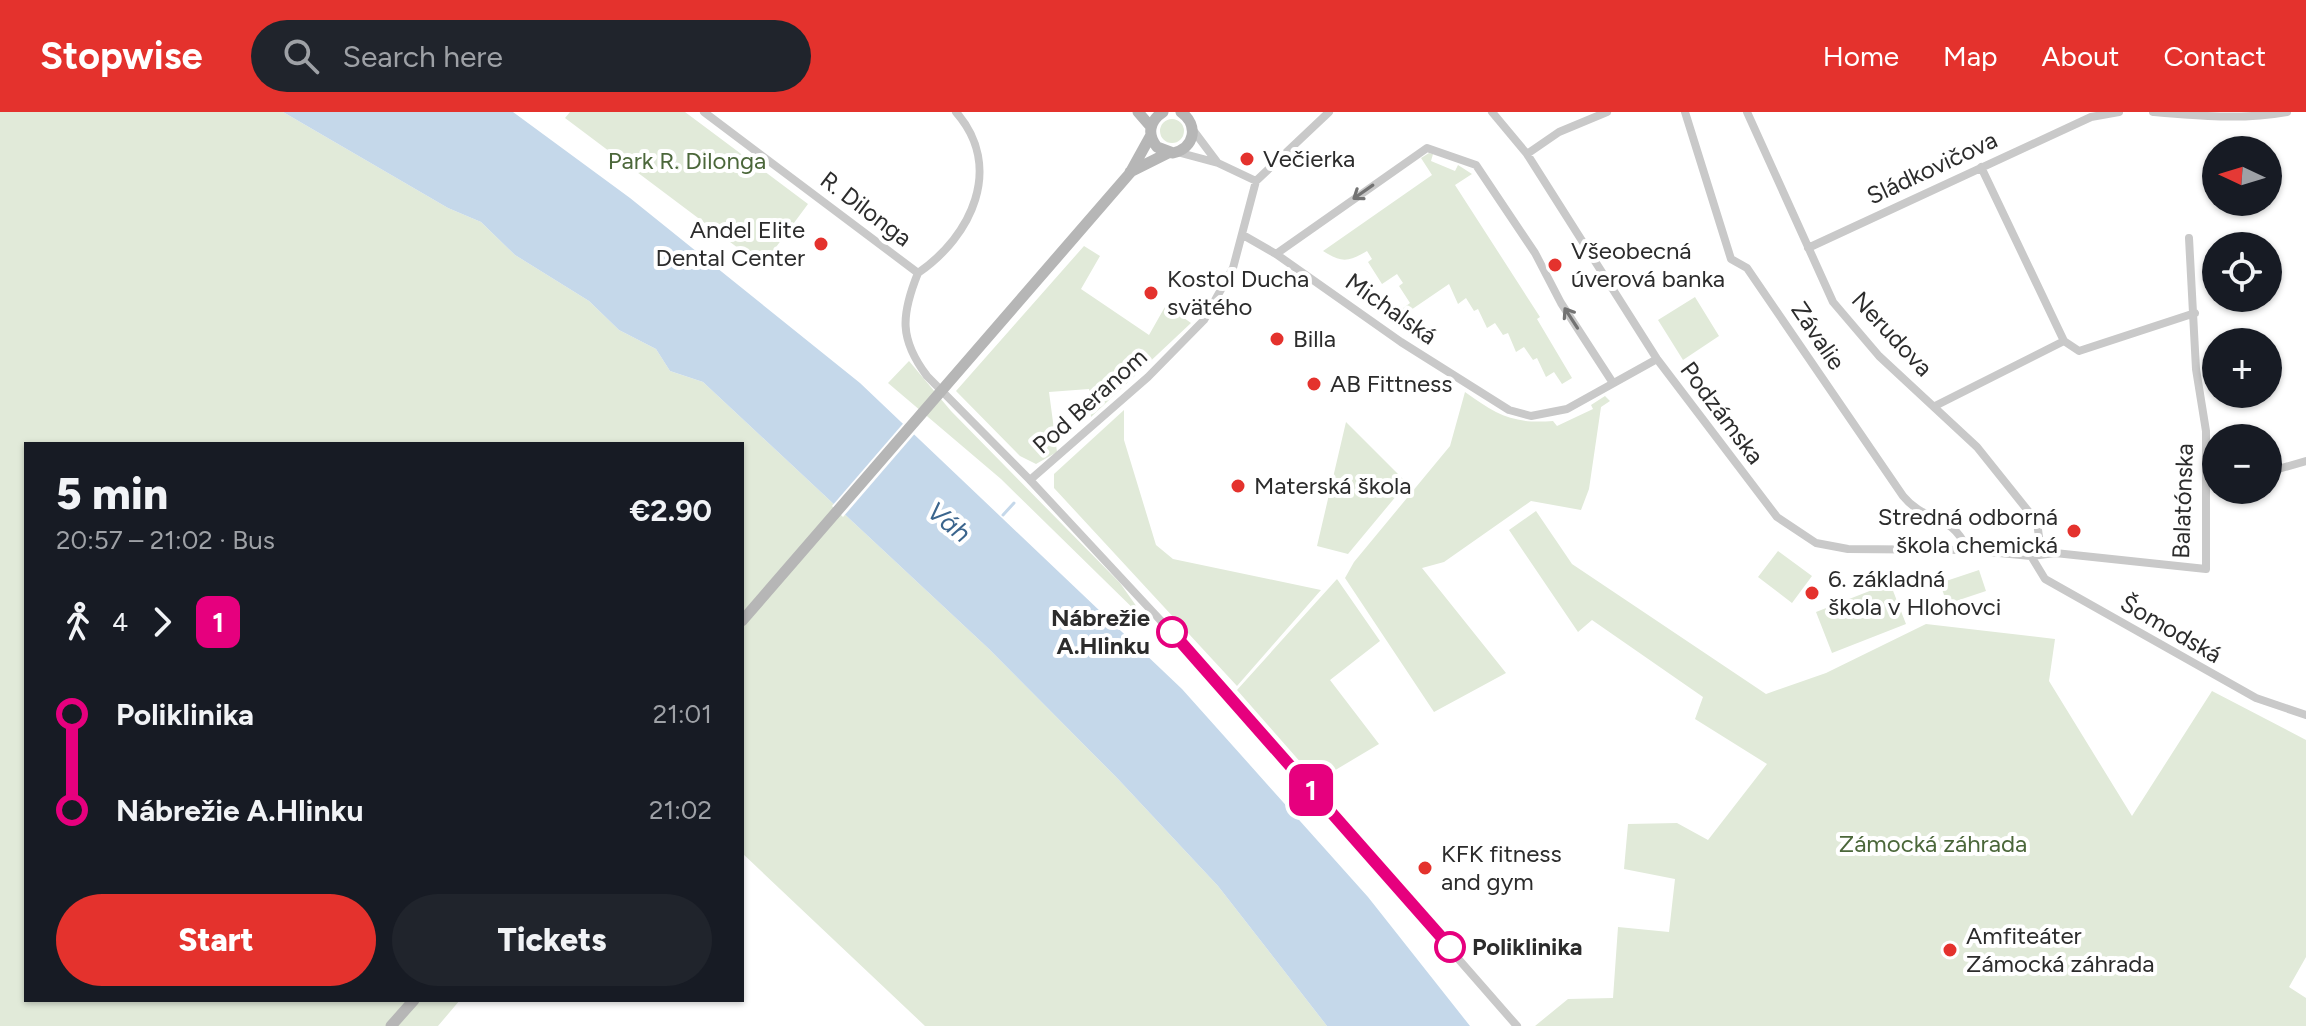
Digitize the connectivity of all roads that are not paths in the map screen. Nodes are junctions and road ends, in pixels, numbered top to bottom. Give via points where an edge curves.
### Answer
1 (704, 112) edge
2 (956, 112) edge
3 (1138, 112) edge
4 (1329, 112) edge
5 (1492, 112) edge
6 (1607, 112) edge
7 (1685, 112) edge
8 (1747, 112) edge
9 (2119, 112) edge
10 (2153, 112) edge
11 (2287, 112) edge
12 (1158, 113) edge
13 (1188, 118) edge
14 (1151, 131) junction
15 (1173, 152) junction
16 (1527, 154) junction
17 (1218, 163) junction
18 (1981, 167) junction
19 (1130, 173) junction
20 (1256, 181) junction
21 (1243, 235) junction
22 (2189, 238) dead end
23 (1808, 248) junction
24 (1276, 254) junction
25 (918, 273) junction
26 (2195, 313) junction
27 (2064, 341) junction
28 (1657, 359) junction
29 (1613, 383) junction
30 (1935, 406) junction
31 (2205, 424) edge
32 (2306, 461) edge
33 (2282, 468) edge
34 (1030, 480) junction
35 (2211, 504) edge
36 (1968, 550) junction
37 (2031, 556) junction
38 (744, 619) edge
39 (2306, 715) edge
40 (412, 1002) edge
41 (391, 1026) edge
42 (1517, 1026) edge

1 - 25 street, R. Dilonga
2 - 25 street via 979,155 981,185 970,215 937,261
3 - 14 main road
4 - 20 street
5 - 16 street, Podzámska
6 - 16 street via 1559,132
7 - 36 street, Závalie via 1731,259 1747,268 1903,496 1912,507 1959,531
8 - 23 street, Nerudova
9 - 18 street, Sládkovičova via 2091,117
10 - 11 street via 2219,117
12 - 14 main road
13 - 15 main road via 1187,146
13 - 17 street
14 - 15 main road via 1157,147
14 - 19 main road
15 - 17 street
15 - 19 main road
16 - 28 street, Podzámska
17 - 20 street
18 - 23 street, Sládkovičova
18 - 27 street
19 - 38 main road
20 - 21 street, Pod Beranom
21 - 24 street, Michalská
21 - 34 street, Pod Beranom via 1221,294 1194,333
22 - 26 street, Balatónska
23 - 30 street, Nerudova via 1833,302 1879,356
24 - 29 street, Michalská via 1401,342 1519,414 1567,409
29 -> 24 street via 1476,165 1427,148
25 - 34 street, R. Dilonga via 906,303 905,332 913,357
26 - 27 street via 2079,351
26 - 31 street, Balatónska
27 - 30 street
28 - 29 street, Michalská
28 - 36 street, Podzámska via 1777,517 1816,543 1848,549
30 - 37 street, Nerudova via 1977,447 2037,522 2039,537
32 - 33 street
34 - 42 street, R. Dilonga via 1230,697
35 - 37 street, Balatónska via 2206,569 2055,553
36 - 37 street, Podzámska
37 - 39 street, Šomodská via 2045,579 2245,693
40 - 41 main road

